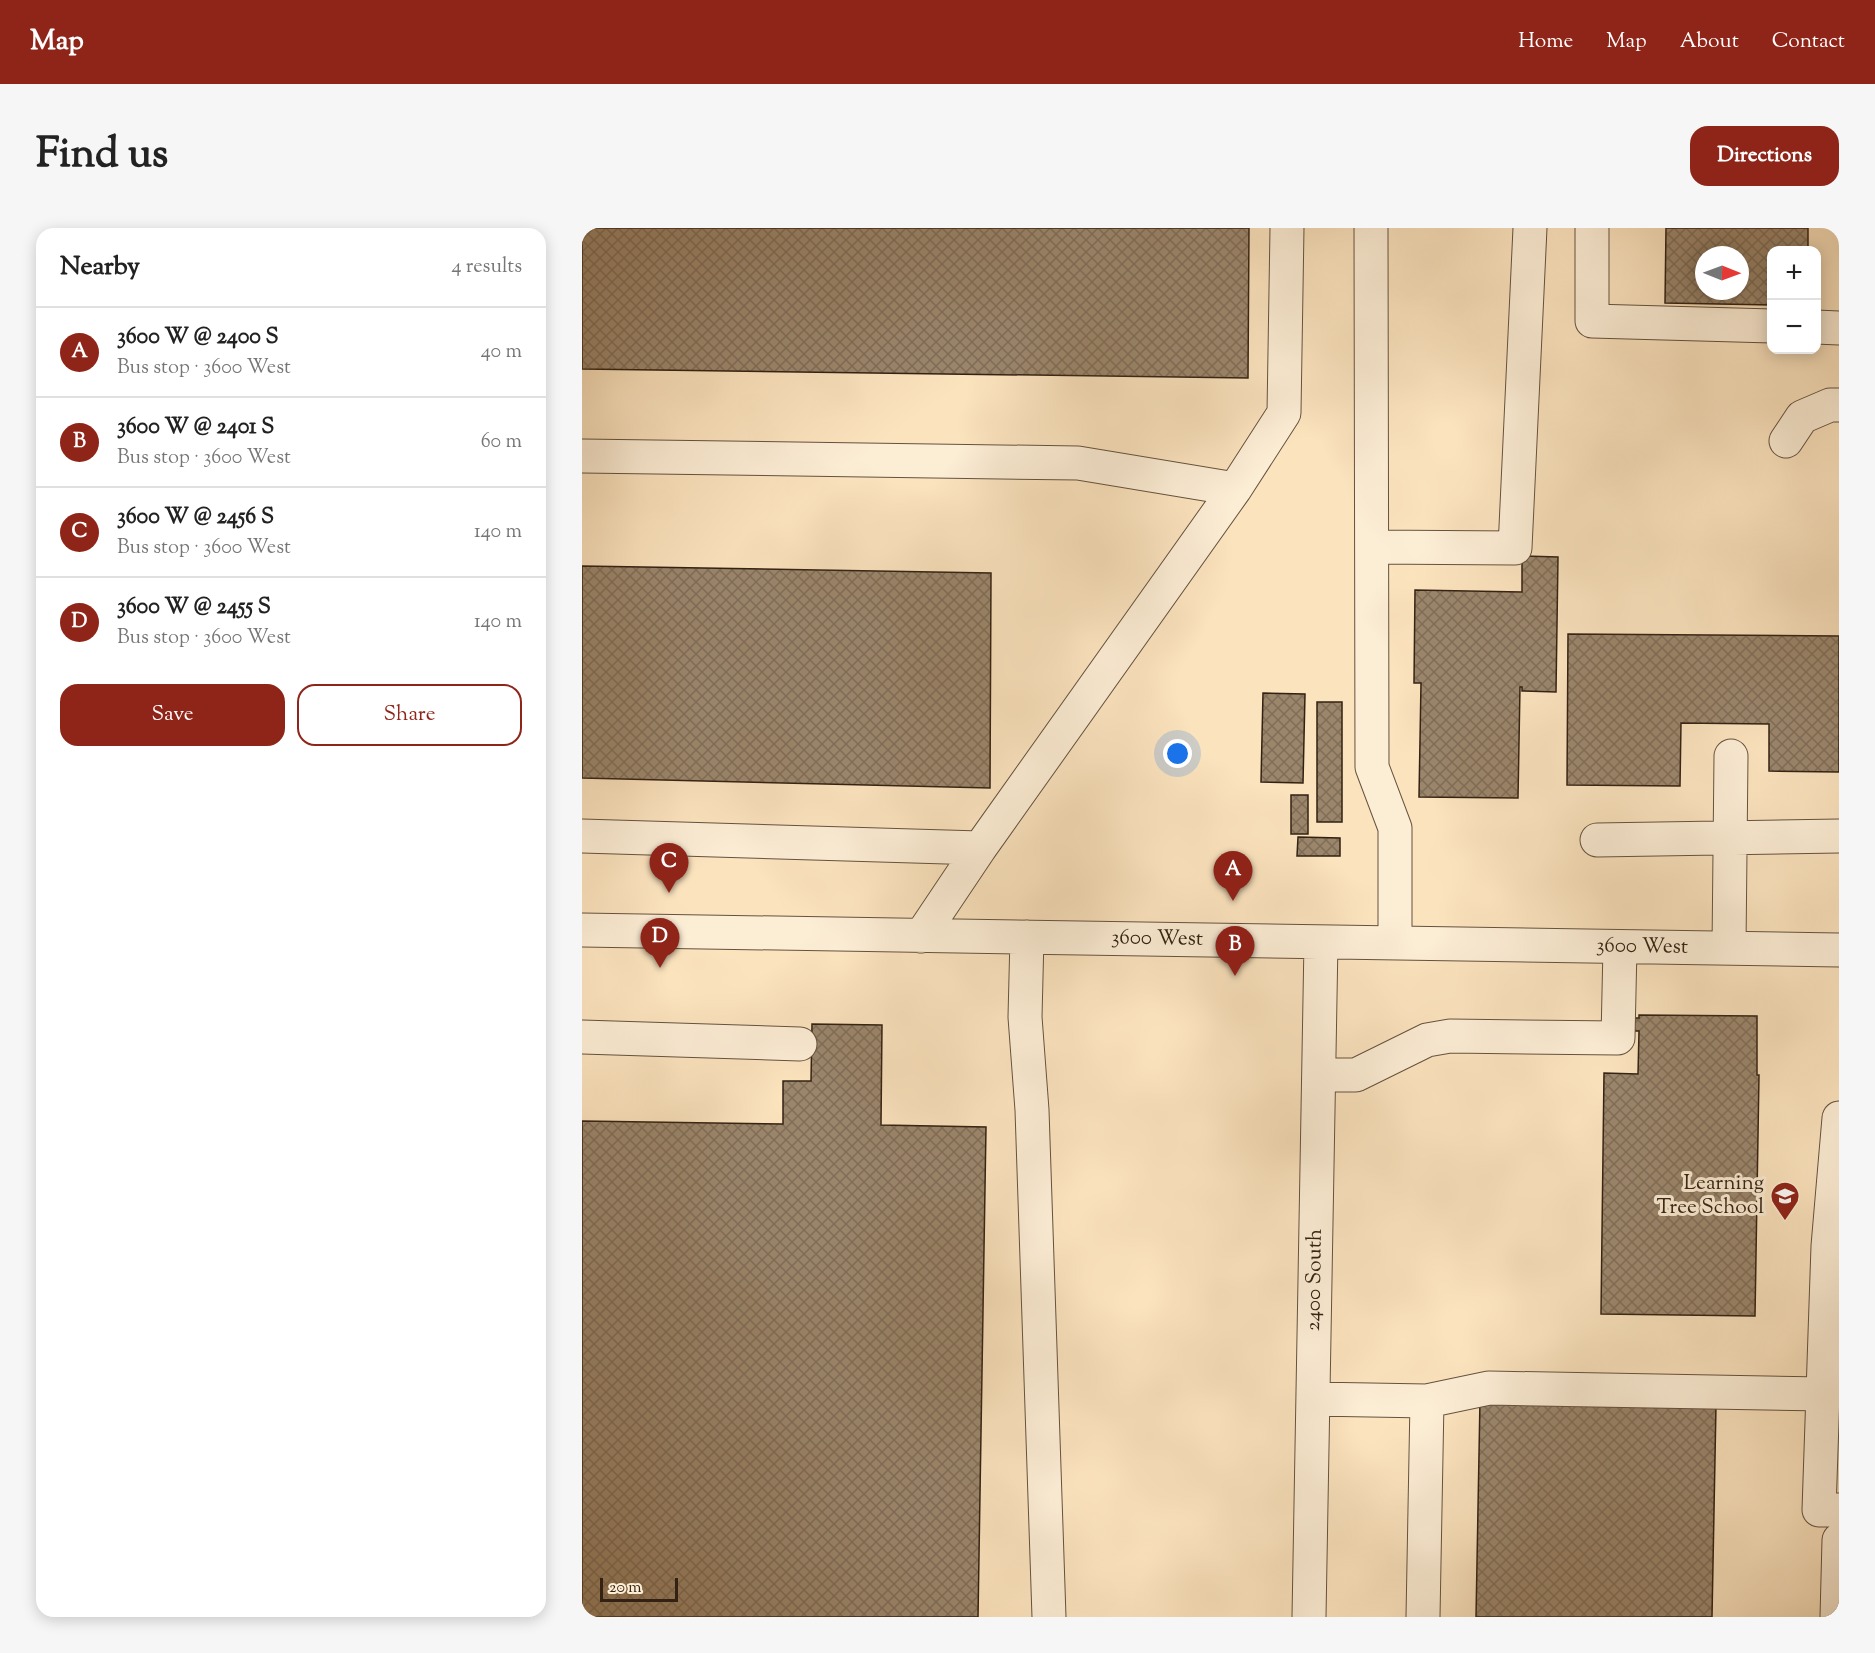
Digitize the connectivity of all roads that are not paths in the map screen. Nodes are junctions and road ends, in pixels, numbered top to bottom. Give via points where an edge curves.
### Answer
1 (1287, 228) edge
2 (1371, 228) edge
3 (1530, 228) edge
4 (1592, 228) edge
5 (1767, 326) edge
6 (1821, 327) edge
7 (1839, 328) edge
8 (1839, 405) edge
9 (1786, 441) dead end
10 (582, 456) edge
11 (1235, 489) junction
12 (1372, 547) junction
13 (1731, 756) dead end
14 (582, 836) edge
15 (1839, 836) edge
16 (1731, 838) junction
17 (1597, 840) dead end
18 (980, 848) junction
19 (582, 930) edge
20 (921, 936) junction
21 (1028, 937) junction
22 (1321, 942) junction
23 (1395, 943) junction
24 (1620, 947) junction
25 (1729, 948) junction
26 (1839, 950) edge
27 (582, 1037) edge
28 (800, 1044) dead end
29 (1319, 1075) junction
30 (1838, 1124) edge
31 (1824, 1394) junction
32 (1313, 1399) junction
33 (1427, 1401) junction
34 (1839, 1510) edge
35 (1839, 1540) edge
36 (1049, 1617) edge
37 (1309, 1617) edge
38 (1423, 1617) edge
39 (1837, 1617) edge

1 - 11 street via 1284,413
2 - 12 street
3 - 12 street via 1515,548
4 - 5 street via 1592,321
6 - 7 street
8 - 9 street via 1802,417
10 - 11 street via 1078,463
11 - 18 street
12 - 23 street via 1372,767 1395,828
13 - 16 street
14 - 18 street
15 - 16 street
16 - 17 street
16 - 25 street
18 - 20 street
19 - 20 street, 3600 West
20 - 21 street, 3600 West
21 - 22 street, 3600 West
21 - 36 street via 1025,1017 1032,1110
22 - 23 street, 3600 West
22 - 29 street, 2400 South
23 - 24 street, 3600 West
24 - 25 street, 3600 West
24 - 29 street via 1618,1038 1450,1036 1427,1040 1356,1075
25 - 26 street, 3600 West
27 - 28 street
29 - 32 street, 2400 South
30 - 31 street via 1828,1246
31 - 33 street via 1489,1388
31 - 34 street via 1820,1510
32 - 33 street
32 - 37 street, 2400 South
33 - 38 street
35 - 39 street

